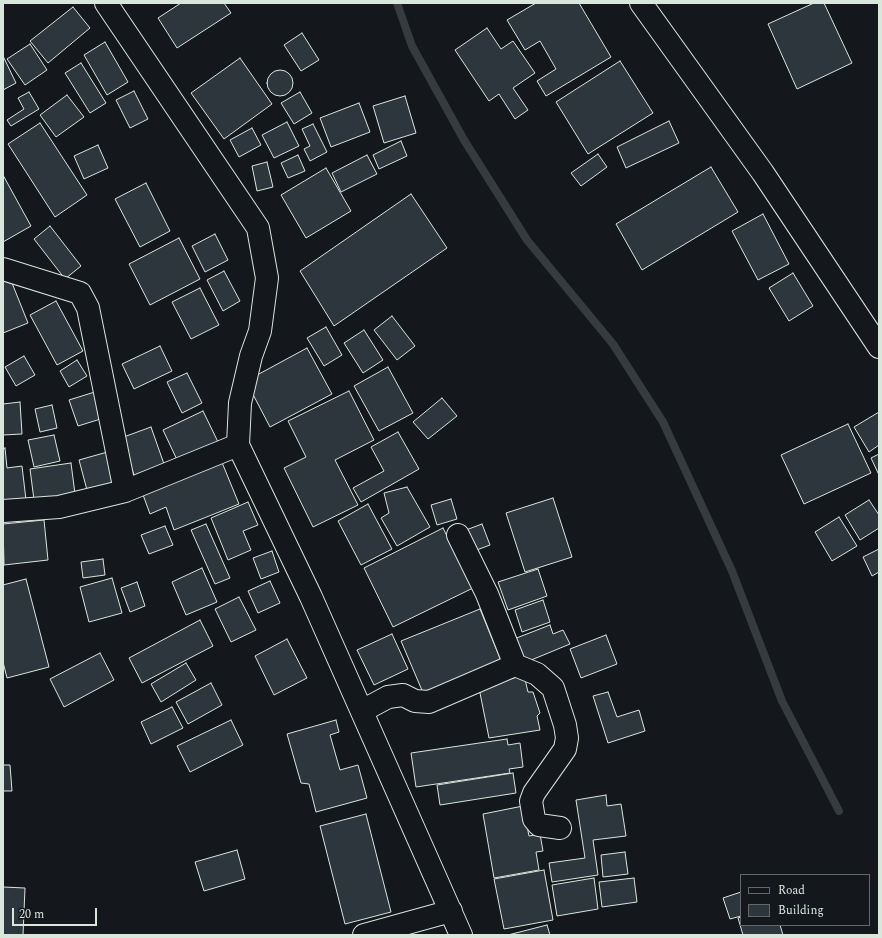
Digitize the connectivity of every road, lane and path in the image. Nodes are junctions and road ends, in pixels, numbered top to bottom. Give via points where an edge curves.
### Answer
1 (106, 3) edge
2 (641, 3) edge
3 (3, 269) edge
4 (879, 347) edge
5 (238, 445) junction
6 (125, 491) junction
7 (3, 511) edge
8 (458, 535) dead end
9 (515, 665) junction
10 (362, 711) junction
11 (560, 828) dead end
12 (451, 911) junction
13 (364, 935) edge
14 (461, 935) edge

1 - 5 street via 258,228 267,278 260,331 240,403
2 - 4 street via 763,173
3 - 6 street via 80,293 88,308
5 - 6 street
5 - 10 street via 311,596
6 - 7 street via 59,507
8 - 9 street via 487,594
9 - 10 street via 429,702 414,701 403,695 388,697
9 - 11 street via 537,674 554,688 566,725 565,749 531,801 534,819 539,825
10 - 12 street
12 - 13 street
12 - 14 street

